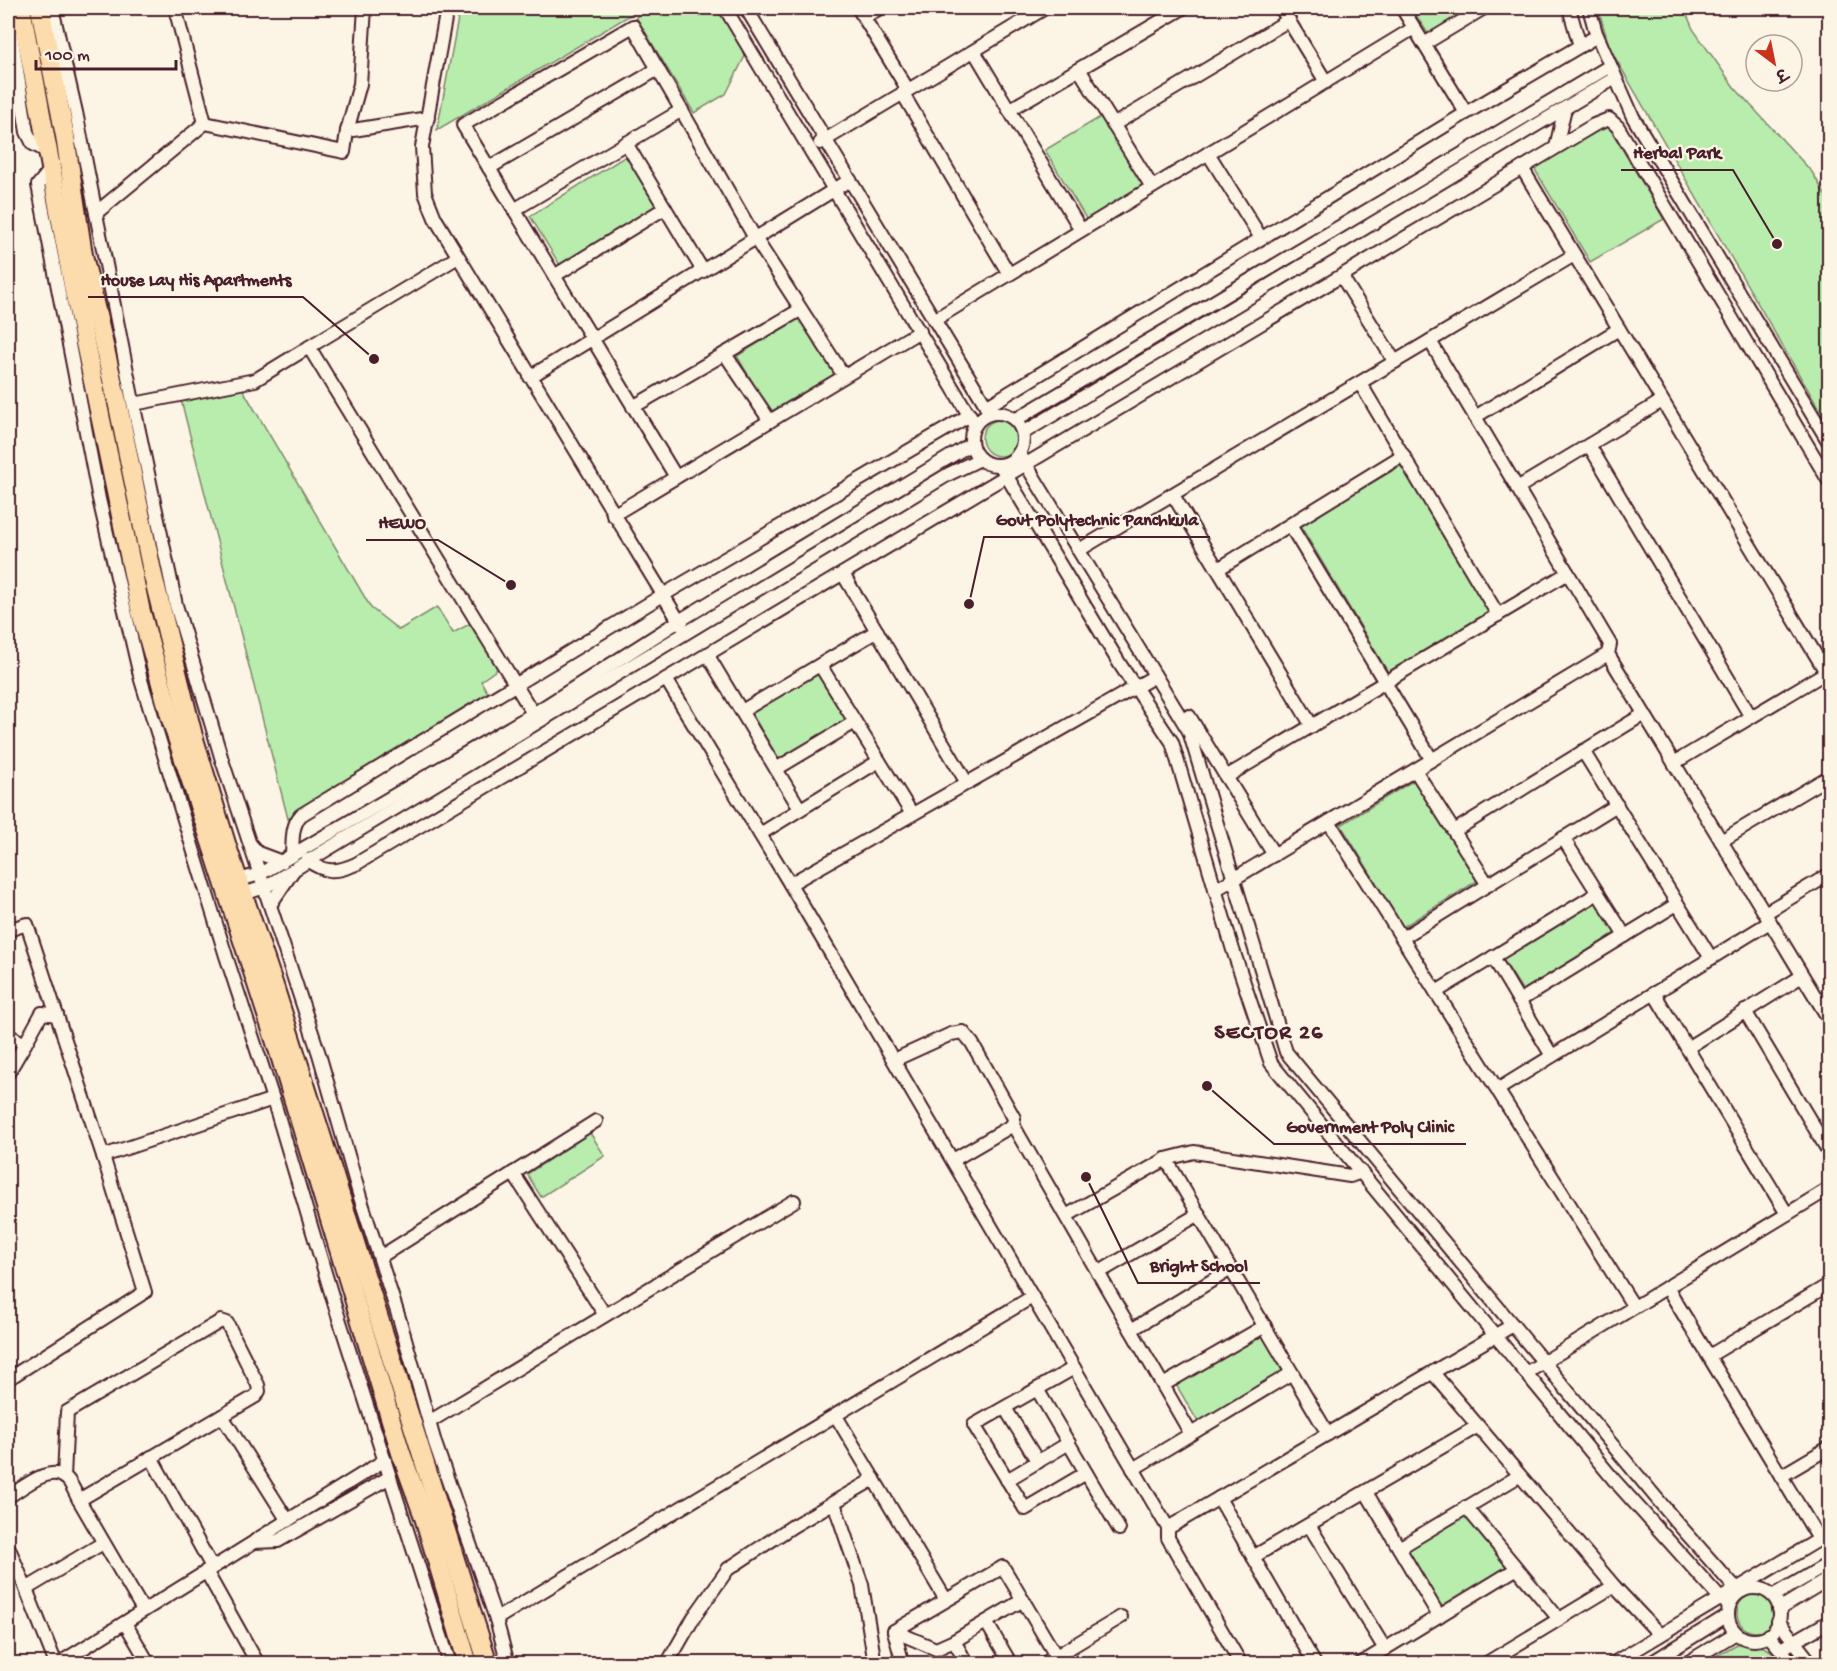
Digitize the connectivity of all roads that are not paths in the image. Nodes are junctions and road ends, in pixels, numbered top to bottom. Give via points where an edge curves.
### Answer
1 (21, 8) edge
2 (40, 8) edge
3 (52, 8) edge
4 (175, 8) edge
5 (365, 8) edge
6 (447, 8) edge
7 (725, 8) edge
8 (746, 8) edge
9 (880, 8) edge
10 (1045, 8) edge
11 (1183, 8) edge
12 (1281, 8) edge
13 (1402, 8) edge
14 (1484, 8) edge
15 (1569, 8) edge
16 (1589, 8) edge
17 (861, 12) edge
18 (8, 15) edge
19 (1289, 20) junction
20 (1414, 28) junction
21 (1597, 36) junction
22 (1424, 44) junction
23 (1580, 46) junction
24 (974, 51) junction
25 (1610, 66) junction
26 (658, 69) junction
27 (1078, 69) junction
28 (1615, 78) junction
29 (1326, 82) junction
30 (905, 92) junction
31 (1565, 108) junction
32 (682, 110) junction
33 (1009, 110) junction
34 (1466, 113) junction
35 (1633, 117) junction
36 (428, 118) junction
37 (205, 123) junction
38 (1113, 125) junction
39 (347, 131) junction
40 (826, 140) junction
41 (1626, 143) junction
42 (626, 144) junction
43 (1556, 147) junction
44 (810, 149) junction
45 (1208, 153) junction
46 (50, 160) junction
47 (489, 168) junction
48 (1522, 168) junction
49 (850, 180) junction
50 (1152, 187) junction
51 (834, 189) junction
52 (665, 208) junction
53 (514, 210) junction
54 (96, 213) junction
55 (1081, 230) junction
56 (755, 238) junction
57 (1261, 238) junction
58 (1574, 255) junction
59 (458, 257) junction
60 (703, 271) junction
61 (1009, 274) junction
62 (554, 276) junction
63 (1342, 277) junction
64 (800, 310) junction
65 (934, 320) junction
66 (1619, 329) junction
67 (920, 331) junction
68 (592, 339) junction
69 (1430, 341) junction
70 (309, 347) junction
71 (725, 354) junction
72 (1395, 362) junction
73 (844, 376) junction
74 (530, 377) junction
75 (1360, 382) junction
76 (1662, 401) junction
77 (134, 404) junction
78 (633, 407) junction
79 (989, 410) junction
80 (1475, 417) junction
81 (972, 420) junction
82 (1015, 420) junction
83 (770, 421) junction
84 (1023, 433) junction
85 (971, 444) junction
86 (1830, 444) edge
87 (1589, 445) junction
88 (1403, 455) junction
89 (1023, 458) junction
90 (980, 459) junction
91 (1004, 471) junction
92 (675, 477) junction
93 (1830, 483) edge
94 (1517, 488) junction
95 (1173, 495) junction
96 (613, 514) junction
97 (1290, 525) junction
98 (1079, 550) junction
99 (1218, 569) junction
100 (1568, 573) junction
101 (843, 574) junction
102 (663, 595) junction
103 (1498, 615) junction
104 (682, 627) junction
105 (877, 631) junction
106 (707, 654) junction
107 (1608, 654) junction
108 (820, 665) junction
109 (1828, 671) edge
110 (1155, 675) junction
111 (666, 679) junction
112 (1385, 682) junction
113 (515, 686) junction
114 (1136, 687) junction
115 (1172, 703) junction
116 (742, 711) junction
117 (1644, 714) junction
118 (1750, 717) junction
119 (535, 718) junction
120 (855, 722) junction
121 (1312, 726) junction
122 (1583, 751) junction
123 (1432, 760) junction
124 (879, 761) junction
125 (1674, 763) junction
126 (776, 769) junction
127 (1415, 770) junction
128 (1830, 776) edge
129 (1226, 777) junction
130 (967, 783) junction
131 (1617, 805) junction
132 (800, 809) junction
133 (912, 814) junction
134 (1329, 822) junction
135 (1454, 831) junction
136 (760, 834) junction
137 (1563, 838) junction
138 (1721, 841) junction
139 (248, 842) junction
140 (1274, 855) junction
141 (307, 860) junction
142 (290, 861) junction
143 (260, 874) junction
144 (1830, 874) edge
145 (1234, 878) junction
146 (790, 884) junction
147 (1488, 885) junction
148 (265, 887) junction
149 (234, 889) junction
150 (1215, 890) junction
151 (1598, 893) junction
152 (1677, 904) junction
153 (270, 905) junction
154 (1767, 918) junction
155 (8, 930) edge
156 (1625, 936) junction
157 (1402, 938) junction
158 (1493, 957) junction
159 (1711, 958) junction
160 (1802, 976) junction
161 (1436, 992) junction
162 (1654, 993) junction
163 (1519, 1001) junction
164 (1745, 1011) junction
165 (57, 1015) junction
166 (1830, 1021) edge
167 (8, 1035) edge
168 (25, 1044) junction
169 (1687, 1048) junction
170 (1552, 1056) junction
171 (894, 1060) junction
172 (8, 1073) edge
173 (1497, 1090) junction
174 (273, 1099) junction
175 (596, 1120) dead end
176 (1013, 1125) junction
177 (1830, 1154) edge
178 (103, 1156) junction
179 (1166, 1159) junction
180 (952, 1160) junction
181 (1361, 1172) junction
182 (513, 1173) junction
183 (1830, 1188) edge
184 (794, 1201) dead end
185 (1199, 1214) junction
186 (1786, 1214) junction
187 (1066, 1216) junction
188 (380, 1257) junction
189 (1231, 1269) junction
190 (1098, 1273) junction
191 (1830, 1284) edge
192 (1667, 1287) junction
193 (1032, 1297) junction
194 (1634, 1307) junction
195 (605, 1316) junction
196 (1513, 1325) junction
197 (1265, 1326) junction
198 (1131, 1330) junction
199 (1495, 1336) junction
200 (1709, 1356) junction
201 (1543, 1361) junction
202 (1074, 1368) junction
203 (1292, 1373) junction
204 (1433, 1373) junction
205 (1526, 1373) junction
206 (8, 1379) edge
207 (1162, 1385) junction
208 (1037, 1389) junction
209 (1005, 1408) junction
210 (222, 1416) junction
211 (836, 1416) junction
212 (429, 1422) junction
213 (1478, 1426) junction
214 (1191, 1434) junction
215 (1328, 1434) junction
216 (1068, 1443) junction
217 (1830, 1447) edge
218 (151, 1457) junction
219 (385, 1460) junction
220 (1038, 1462) junction
221 (1133, 1469) junction
222 (1086, 1473) junction
223 (1519, 1476) junction
224 (1781, 1476) junction
225 (64, 1477) junction
226 (390, 1477) junction
227 (874, 1479) junction
228 (1007, 1480) junction
229 (1366, 1492) junction
230 (8, 1497) edge
231 (1219, 1498) junction
232 (79, 1500) junction
233 (834, 1503) junction
234 (1466, 1507) junction
235 (288, 1521) junction
236 (1309, 1525) junction
237 (1168, 1528) junction
238 (1119, 1529) dead end
239 (1824, 1536) edge
240 (254, 1542) junction
241 (103, 1543) junction
242 (8, 1546) edge
243 (1399, 1548) junction
244 (1253, 1557) junction
245 (1830, 1563) edge
246 (209, 1569) junction
247 (1516, 1569) junction
248 (1830, 1578) edge
249 (1614, 1586) junction
250 (26, 1588) junction
251 (1738, 1590) junction
252 (1773, 1596) junction
253 (946, 1600) junction
254 (1023, 1600) junction
255 (1726, 1606) junction
256 (143, 1610) junction
257 (1779, 1615) junction
258 (1439, 1616) junction
259 (1121, 1617) dead end
260 (496, 1619) junction
261 (1559, 1619) junction
262 (1830, 1621) edge
263 (986, 1622) junction
264 (125, 1623) junction
265 (894, 1631) junction
266 (1736, 1633) junction
267 (1660, 1635) junction
268 (1768, 1635) junction
269 (954, 1641) junction
270 (1794, 1642) junction
271 (1384, 1649) junction
272 (1781, 1649) junction
273 (1056, 1656) junction
274 (57, 1664) edge
275 (149, 1664) edge
276 (258, 1664) edge
277 (450, 1664) edge
278 (468, 1664) edge
279 (488, 1664) edge
280 (508, 1664) edge
281 (667, 1664) edge
282 (875, 1664) edge
283 (903, 1664) edge
284 (967, 1664) edge
285 (1011, 1664) edge
286 (1042, 1664) edge
287 (1240, 1664) edge
288 (1315, 1664) edge
289 (1360, 1664) edge
290 (1485, 1664) edge
291 (1612, 1664) edge
292 (1649, 1664) edge
293 (1685, 1664) edge
294 (1793, 1664) edge
295 (1812, 1664) edge

1 - 46 highway
2 - 149 highway via 83,255 153,576
3 - 54 street
4 - 37 street
5 - 39 street via 360,84
6 - 36 street
7 - 44 street
8 - 40 street
9 - 17 street
10 - 24 street
11 - 27 street
12 - 19 street
13 - 20 street
14 - 22 street
15 - 23 street
16 - 21 street
17 - 30 street
18 - 46 street via 27,132
19 - 29 street
19 - 38 street
20 - 22 street
20 - 29 street
21 - 23 street
21 - 25 street
22 - 34 street
23 - 34 street
24 - 30 street
24 - 33 street
25 - 28 street
25 - 82 street
26 - 32 street
26 - 47 street
26 - 47 street via 633,26 463,125
27 - 33 street
27 - 38 street
28 - 31 street
28 - 35 street
29 - 45 street
30 - 40 street
30 - 61 street
31 - 43 street
31 - 84 street
32 - 42 street
32 - 56 street
33 - 55 street
34 - 57 street
35 - 41 street via 1626,131
35 - 86 street
36 - 39 street
36 - 59 street via 422,147 425,193
37 - 39 street via 344,152
37 - 54 street
38 - 50 street
40 - 44 street
40 - 49 street
41 - 43 street via 1609,119
41 - 93 street
42 - 52 street
42 - 53 street
43 - 48 street
44 - 51 street
45 - 50 street
45 - 57 street
46 - 149 highway via 141,612 171,718
46 - 174 street via 38,185 99,498 138,669
47 - 53 street
48 - 58 street
48 - 63 street
49 - 51 street
49 - 65 street
50 - 55 street
51 - 56 street
51 - 67 street
52 - 60 street
52 - 62 street
53 - 62 street
54 - 77 street
55 - 61 street
56 - 60 street
56 - 64 street
57 - 79 street
58 - 66 street
58 - 69 street
59 - 70 street
59 - 74 street
60 - 68 street
61 - 65 street
62 - 68 street
63 - 72 street
63 - 89 street
64 - 71 street
64 - 73 street
65 - 79 street
66 - 76 street
66 - 80 street
67 - 73 street
67 - 81 street
68 - 74 street
68 - 78 street
69 - 72 street
69 - 80 street
70 - 77 street via 255,380
70 - 113 street
71 - 78 street
71 - 83 street
72 - 75 street
73 - 83 street
74 - 96 street
75 - 88 street
75 - 95 street
76 - 87 street
76 - 109 street
77 - 139 street via 176,605
78 - 92 street
79 - 81 street via 979,420
79 - 82 street
80 - 94 street
81 - 85 street
81 - 102 street
82 - 84 street
83 - 92 street
84 - 89 street
85 - 90 street
85 - 104 street
87 - 94 street
87 - 118 street
88 - 97 street
88 - 103 street
89 - 91 street via 1014,459
89 - 98 street
90 - 91 street
90 - 104 street
91 - 101 street
91 - 114 street
92 - 96 street
94 - 100 street
95 - 98 street
95 - 99 street
96 - 102 street
97 - 99 street
97 - 112 street
98 - 110 street
99 - 121 street
100 - 103 street
100 - 107 street via 1610,644
101 - 105 street
101 - 106 street
102 - 104 street
102 - 113 street
103 - 112 street
104 - 119 street
105 - 108 street
105 - 130 street
106 - 111 street
106 - 116 street
107 - 117 street
107 - 123 street
108 - 116 street
108 - 120 street
109 - 118 street
110 - 114 street
110 - 115 street
111 - 136 street
111 - 141 street via 356,864 327,871
112 - 121 street
112 - 123 street
113 - 119 street
113 - 142 street via 301,815 294,829
114 - 130 street
114 - 150 street via 1172,742
115 - 129 street via 1189,716
115 - 145 street via 1189,731
116 - 126 street
117 - 122 street
117 - 125 street
118 - 125 street
119 - 141 street
119 - 142 street
120 - 124 street
120 - 126 street
121 - 129 street
122 - 131 street
122 - 135 street
123 - 127 street
124 - 132 street
124 - 133 street
125 - 138 street
126 - 132 street
127 - 134 street
127 - 135 street
128 - 138 street
129 - 140 street
130 - 133 street
131 - 137 street
131 - 152 street
132 - 136 street
133 - 146 street
134 - 140 street
134 - 157 street
135 - 147 street
136 - 146 street
137 - 147 street
137 - 151 street
138 - 154 street
139 - 142 street via 258,853
139 - 143 street
140 - 145 street
141 - 142 street
142 - 143 street
142 - 148 street
142 - 153 street
143 - 148 street
143 - 149 street
144 - 154 street
145 - 150 street
145 - 196 street via 1286,1052
146 - 171 street
147 - 157 street
148 - 149 street
148 - 153 street
149 - 278 highway via 279,1052
149 - 279 highway via 274,986
150 - 181 street via 1271,1063
151 - 156 street
151 - 158 street
152 - 156 street
152 - 159 street
153 - 188 street
154 - 159 street
154 - 160 street
155 - 165 street via 27,924
156 - 163 street
157 - 161 street
158 - 161 street
158 - 163 street
159 - 162 street
160 - 164 street
160 - 166 street
161 - 173 street
162 - 169 street
162 - 170 street
163 - 170 street
164 - 169 street
164 - 177 street
165 - 168 street via 42,1013
165 - 178 street
167 - 168 street
168 - 172 street
169 - 186 street
170 - 173 street
171 - 176 street via 963,1032 1014,1118
171 - 180 street
173 - 194 street
174 - 178 street
174 - 219 street
175 - 182 street
176 - 180 street
176 - 187 street
178 - 206 street via 145,1292
179 - 181 street via 1194,1152 1350,1176
179 - 185 street
179 - 187 street
180 - 193 street
181 - 199 street
182 - 188 street
182 - 195 street
183 - 186 street
184 - 195 street
185 - 189 street
185 - 190 street
186 - 192 street
187 - 190 street
188 - 212 street
189 - 197 street
189 - 198 street
190 - 198 street
191 - 200 street
192 - 194 street
192 - 200 street
193 - 202 street
193 - 211 street
194 - 201 street
195 - 212 street
196 - 199 street
196 - 201 street
197 - 203 street
197 - 207 street
198 - 207 street
199 - 204 street
199 - 205 street
200 - 224 street
201 - 205 street
201 - 251 street
202 - 208 street
202 - 221 street
203 - 214 street
203 - 215 street
204 - 213 street
204 - 215 street
205 - 255 street
207 - 214 street
208 - 209 street
208 - 216 street
209 - 220 street
209 - 228 street via 974,1425
210 - 218 street
210 - 225 street via 259,1391 223,1320 67,1412
210 - 235 street
211 - 227 street
211 - 260 street
212 - 260 street
213 - 223 street
213 - 229 street
214 - 221 street
215 - 231 street
216 - 220 street
216 - 222 street
217 - 224 street
218 - 232 street
218 - 246 street
219 - 226 street
219 - 235 street
220 - 228 street
221 - 237 street
222 - 228 street via 1025,1509
222 - 238 street
223 - 234 street
223 - 249 street
224 - 239 street
225 - 230 street via 51,1473 42,1476
225 - 232 street
226 - 240 street via 279,1541
226 - 277 street
227 - 233 street
227 - 253 street
229 - 236 street
229 - 243 street
231 - 237 street
231 - 244 street
232 - 241 street
233 - 281 street via 728,1569
233 - 282 street via 862,1585
234 - 243 street
234 - 247 street
235 - 240 street
236 - 244 street
236 - 271 street
237 - 287 street via 1168,1538
239 - 251 street
240 - 246 street
241 - 250 street
241 - 256 street
242 - 250 street
243 - 258 street
244 - 288 street
245 - 252 street
246 - 256 street
246 - 276 street
247 - 258 street
247 - 261 street
248 - 257 street
249 - 261 street
249 - 267 street
250 - 274 street
251 - 252 street via 1759,1588
251 - 255 street
252 - 257 street
253 - 254 street via 1003,1567
253 - 265 street
254 - 263 street
254 - 273 street
255 - 266 street
255 - 267 street
255 - 292 street
256 - 264 street
257 - 268 street
257 - 270 street
258 - 271 street
259 - 273 street
260 - 280 street
261 - 290 street
262 - 270 street
263 - 269 street
263 - 285 street
264 - 274 street
264 - 275 street
265 - 269 street via 936,1649
265 - 283 street
266 - 268 street via 1752,1640
266 - 293 street
267 - 291 street
268 - 272 street
269 - 284 street
270 - 272 street
270 - 295 street
271 - 289 street
272 - 294 street
273 - 286 street

